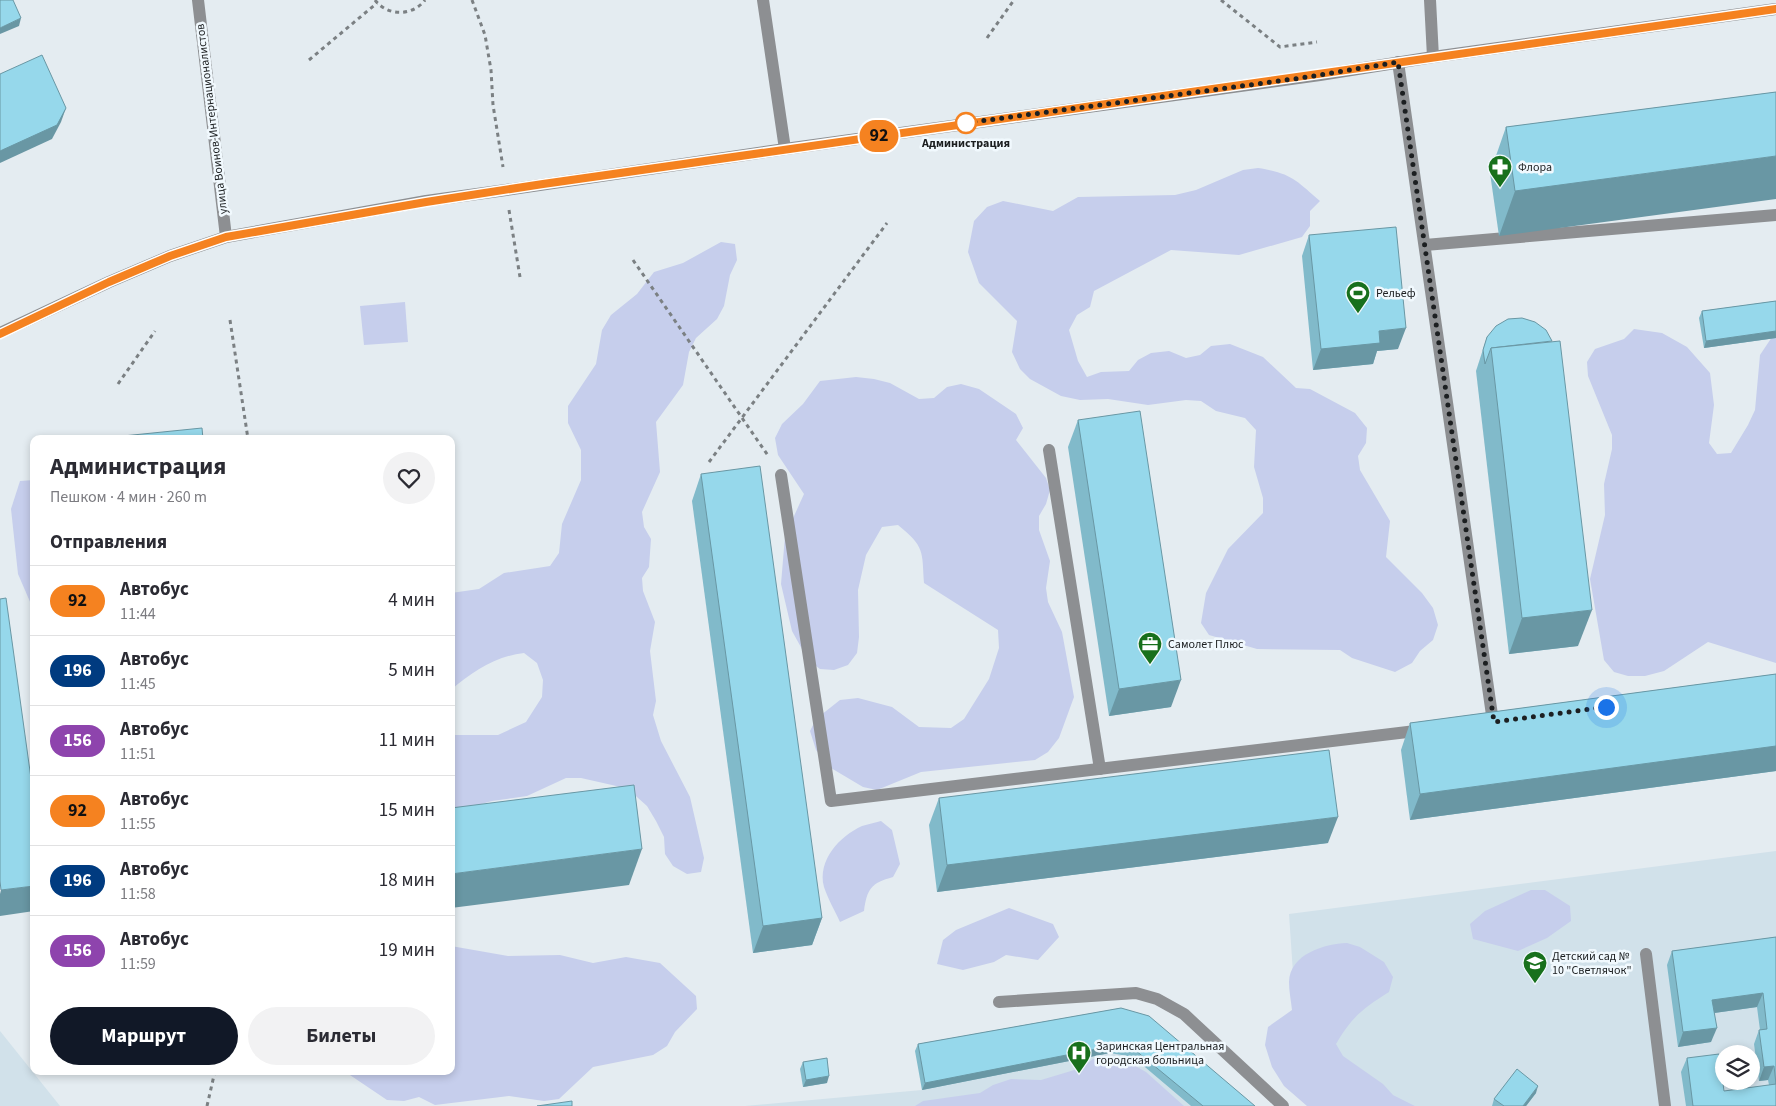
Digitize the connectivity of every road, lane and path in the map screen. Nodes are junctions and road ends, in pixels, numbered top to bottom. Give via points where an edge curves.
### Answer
1 (198, 0) edge
2 (425, 0) edge
3 (472, 0) edge
4 (763, 0) edge
5 (1014, 0) edge
6 (1221, 0) edge
7 (1430, 0) edge
8 (376, 1) edge
9 (1776, 9) edge
10 (987, 38) dead end
11 (1316, 42) dead end
12 (1433, 57) junction
13 (309, 60) dead end
14 (1398, 62) junction
15 (785, 148) junction
16 (506, 190) junction
17 (1776, 215) edge
18 (887, 223) dead end
19 (226, 237) junction
20 (1425, 245) junction
21 (633, 260) dead end
22 (520, 276) dead end
23 (230, 320) dead end
24 (155, 331) dead end
25 (0, 334) edge
26 (118, 384) dead end
27 (741, 418) junction
28 (247, 435) edge
29 (1049, 450) dead end
30 (708, 462) dead end
31 (781, 475) joint
32 (1493, 722) edge
33 (1434, 729) edge
34 (1100, 769) junction
35 (1646, 954) dead end
36 (999, 1002) dead end
37 (214, 1075) edge
38 (207, 1106) edge
39 (1284, 1106) edge
40 (1665, 1106) edge

1 - 19 street, улица Воинов-Интернационалистов
2 - 8 path via 411,11 399,13 387,10
3 - 16 path via 485,35 492,70 493,105
4 - 15 street
5 - 10 path
6 - 11 path via 1280,47
7 - 12 street
8 - 13 path
9 - 12 street
12 - 14 street
14 - 15 street
14 - 20 street
15 - 16 street
16 - 19 street
16 - 22 path
17 - 20 street
18 - 27 path
19 - 25 street via 109,282
20 - 32 street
21 - 27 path
23 - 28 path
24 - 26 path
27 - 30 path
27 - 31 path
29 - 34 street
31 - 34 street via 831,801
33 - 34 street
35 - 40 street
36 - 39 street via 1136,993 1157,999 1184,1014
37 - 38 path

